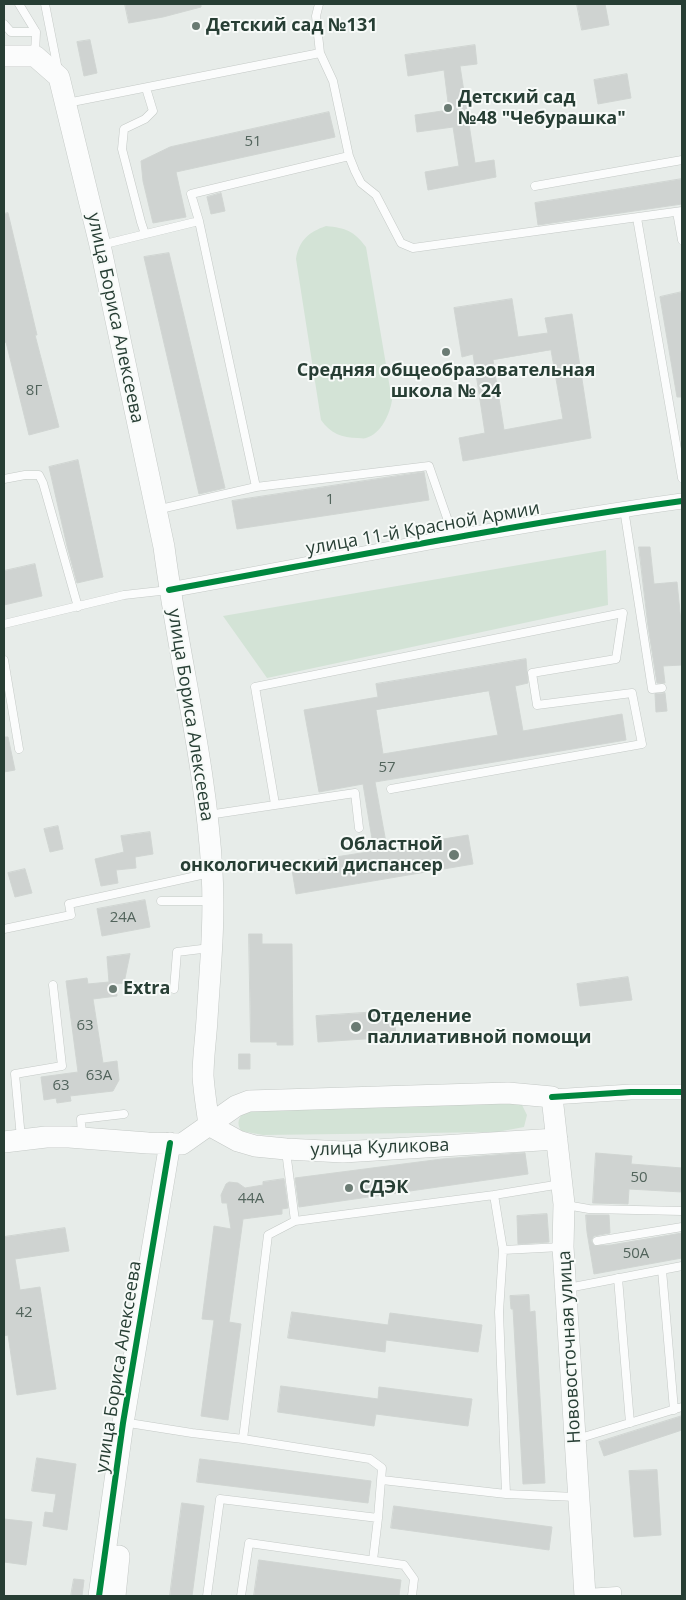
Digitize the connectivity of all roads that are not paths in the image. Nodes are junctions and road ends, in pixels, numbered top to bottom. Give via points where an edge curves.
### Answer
1 (18, 4) edge
2 (45, 4) edge
3 (319, 4) edge
4 (4, 24) edge
5 (36, 32) junction
6 (320, 53) junction
7 (4, 56) edge
8 (35, 56) junction
9 (60, 77) junction
10 (146, 88) junction
11 (65, 103) junction
12 (349, 156) junction
13 (682, 160) edge
14 (536, 186) dead end
15 (680, 211) edge
16 (637, 218) junction
17 (199, 221) junction
18 (145, 234) junction
19 (682, 240) edge
20 (100, 245) junction
21 (682, 478) edge
22 (4, 479) edge
23 (256, 487) junction
24 (682, 501) edge
25 (156, 510) junction
26 (624, 510) junction
27 (454, 538) junction
28 (169, 590) junction
29 (78, 607) junction
30 (4, 624) edge
31 (4, 660) edge
32 (662, 688) dead end
33 (19, 748) dead end
34 (391, 789) dead end
35 (275, 804) junction
36 (208, 815) junction
37 (359, 828) dead end
38 (212, 872) junction
39 (161, 901) dead end
40 (213, 901) junction
41 (4, 929) edge
42 (212, 948) junction
43 (53, 985) dead end
44 (174, 990) dead end
45 (682, 1092) edge
46 (552, 1097) junction
47 (124, 1114) dead end
48 (210, 1125) junction
49 (82, 1138) junction
50 (557, 1140) junction
51 (12, 1141) edge
52 (176, 1143) junction
53 (286, 1150) junction
54 (562, 1194) junction
55 (494, 1195) junction
56 (682, 1211) edge
57 (295, 1222) junction
58 (682, 1226) edge
59 (597, 1241) dead end
60 (563, 1246) junction
61 (503, 1250) junction
62 (682, 1266) edge
63 (155, 1270) junction
64 (662, 1270) junction
65 (618, 1278) junction
66 (566, 1289) junction
67 (678, 1409) edge
68 (630, 1423) junction
69 (135, 1424) junction
70 (243, 1438) junction
71 (575, 1439) junction
72 (382, 1480) junction
73 (506, 1494) junction
74 (579, 1497) junction
75 (378, 1518) junction
76 (373, 1560) junction
77 (585, 1595) edge
78 (99, 1596) edge
79 (115, 1596) edge
80 (207, 1596) edge
81 (241, 1596) edge
82 (412, 1596) edge
83 (617, 1596) edge

1 - 5 lane
2 - 9 lane
3 - 6 lane via 316,16
4 - 5 lane via 11,32
5 - 8 lane
6 - 10 lane
6 - 12 lane via 333,82
7 - 8 main road
8 - 9 main road
9 - 11 main road, улица Бориса Алексеева
10 - 11 lane
10 - 18 lane via 153,111 145,119 124,129 122,149
11 - 20 main road, улица Бориса Алексеева
12 - 16 lane via 361,183 376,195 401,243 413,248
12 - 17 lane via 191,194
13 - 14 lane
15 - 16 lane
15 - 19 lane
16 - 21 lane
17 - 18 lane
17 - 23 lane
18 - 20 lane
20 - 25 main road, улица Бориса Алексеева
22 - 29 lane via 39,475
23 - 25 lane
23 - 27 lane via 429,466
24 - 26 street, улица 11-й Красной Армии
25 - 28 main road, улица Бориса Алексеева
26 - 27 street, улица 11-й Красной Армии
26 - 32 lane via 652,689
27 - 28 street, улица 11-й Красной Армии
28 - 29 lane via 124,595
28 - 36 main road, улица Бориса Алексеева
29 - 30 lane
31 - 33 lane
34 - 35 lane via 642,744 632,693 537,705 532,673 616,659 623,613 254,687
35 - 36 lane
35 - 37 lane via 355,794
36 - 38 main road, улица Бориса Алексеева
38 - 40 main road, улица Бориса Алексеева
38 - 41 lane via 69,904 71,915
39 - 40 lane
40 - 42 main road, улица Бориса Алексеева
42 - 44 lane via 177,952
42 - 48 main road, улица Бориса Алексеева via 203,1075
43 - 51 lane via 62,1066 15,1074
45 - 46 street
46 - 48 main road via 508,1093 249,1100
46 - 50 main road, Нововосточная улица
47 - 49 lane via 81,1118
48 - 52 main road
48 - 53 main road, улица Куликова via 238,1141
49 - 51 main road via 46,1137
49 - 52 main road
50 - 53 main road, улица Куликова via 343,1152
50 - 54 main road, Нововосточная улица
52 - 63 main road, улица Бориса Алексеева
53 - 57 lane
54 - 55 lane
54 - 56 lane via 589,1209
54 - 60 main road, Нововосточная улица
55 - 57 lane
55 - 61 lane
57 - 70 lane via 268,1235
58 - 59 lane
60 - 61 lane
60 - 66 main road, Нововосточная улица
61 - 73 lane via 499,1312
62 - 64 lane
63 - 69 main road
63 - 78 main road, улица Бориса Алексеева via 123,1423
64 - 65 lane
64 - 67 lane
65 - 66 lane
65 - 68 lane
66 - 71 main road, Нововосточная улица
67 - 68 lane
68 - 71 lane
69 - 70 lane
69 - 79 main road
70 - 72 lane via 370,1459 382,1468
71 - 74 main road, Нововосточная улица
72 - 73 lane
72 - 75 lane
73 - 74 lane
74 - 77 main road, Нововосточная улица
75 - 76 lane
75 - 80 lane via 220,1499
76 - 81 lane via 249,1543
76 - 82 lane via 404,1565 414,1579
77 - 83 lane via 617,1592

